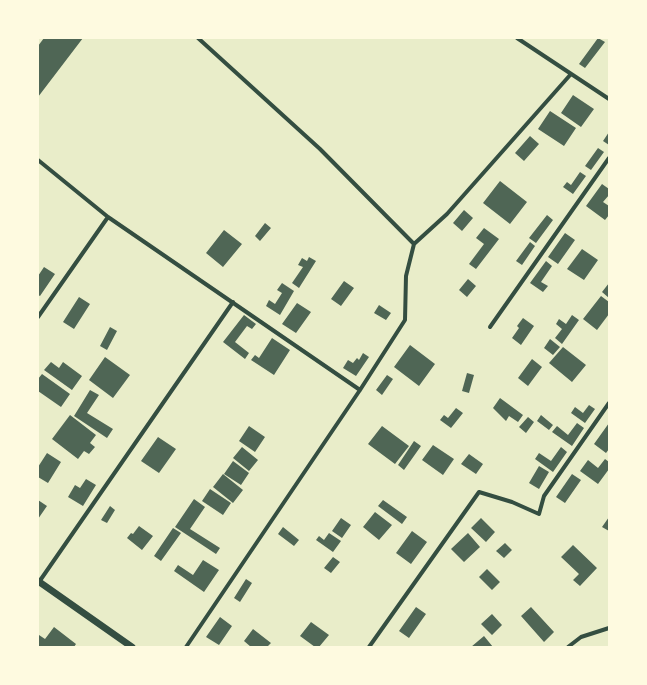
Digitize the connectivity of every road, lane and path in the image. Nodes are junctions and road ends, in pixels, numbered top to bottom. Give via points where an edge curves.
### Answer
1 (198, 38) edge
2 (517, 38) edge
3 (571, 74) junction
4 (609, 99) edge
5 (609, 158) edge
6 (38, 160) edge
7 (108, 217) junction
8 (414, 244) junction
9 (233, 302) junction
10 (38, 317) edge
11 (490, 327) dead end
12 (360, 390) junction
13 (609, 403) edge
14 (38, 583) edge
15 (609, 628) edge
16 (132, 647) edge
17 (186, 647) edge
18 (369, 647) edge
19 (568, 647) edge

1 - 8 street via 320,149
2 - 3 street
3 - 4 street
3 - 8 street via 447,214
5 - 11 street
6 - 7 street
7 - 9 street
7 - 10 street
8 - 12 street via 406,276 405,320
9 - 12 street
9 - 14 street
12 - 17 street
13 - 18 street via 544,496 539,514 479,492
14 - 16 street
15 - 19 street via 581,637

